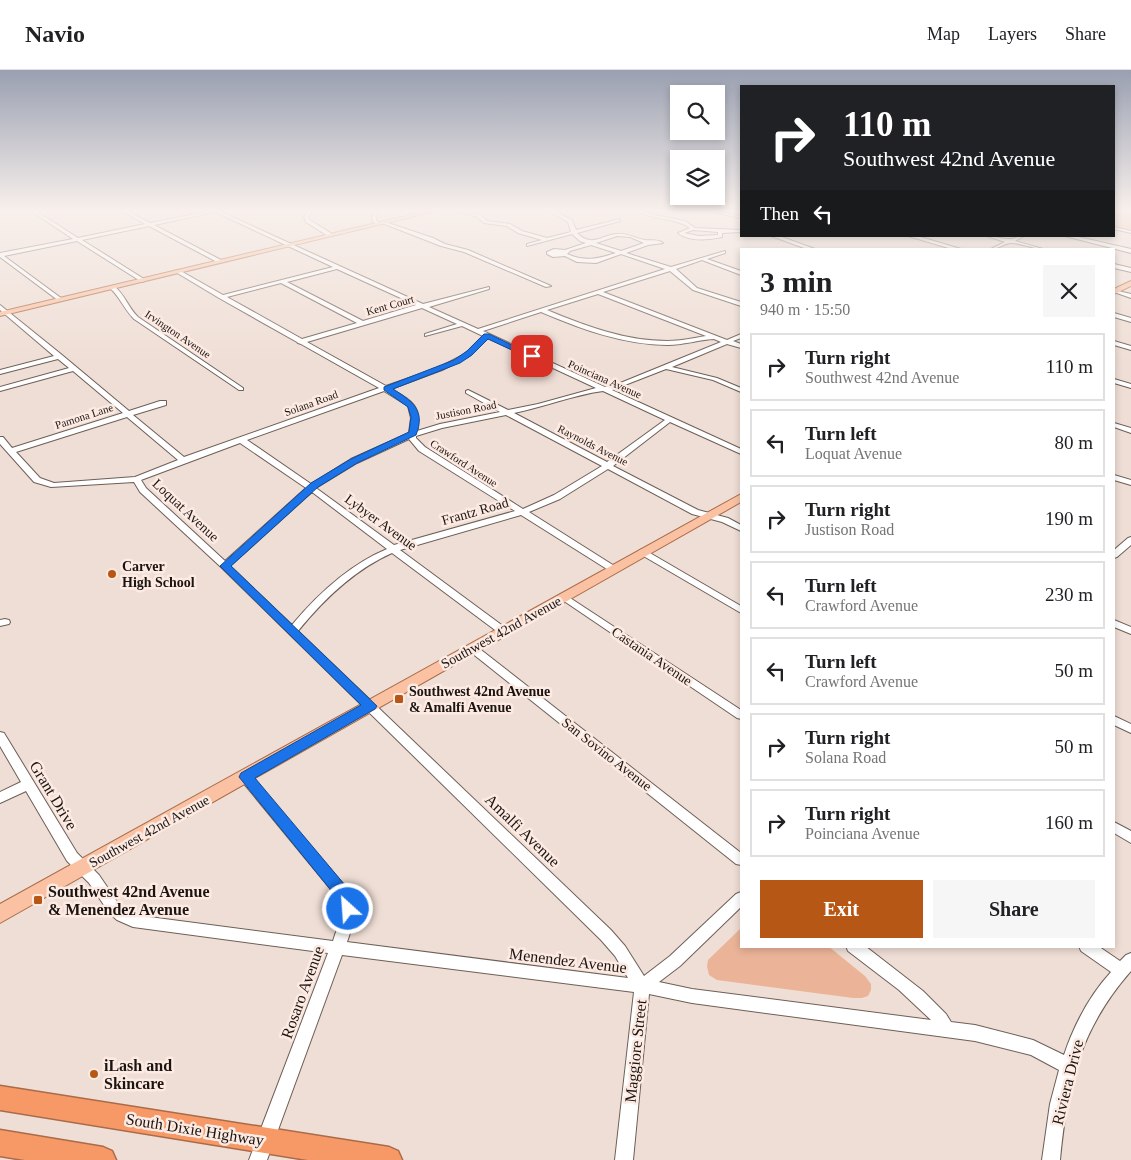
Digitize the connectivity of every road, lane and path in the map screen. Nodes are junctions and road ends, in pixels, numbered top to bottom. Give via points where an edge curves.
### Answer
1 (9, 262) edge
2 (114, 262) edge
3 (216, 262) edge
4 (326, 262) edge
5 (489, 262) edge
6 (581, 262) edge
7 (593, 262) edge
8 (648, 262) edge
9 (694, 262) edge
10 (711, 262) edge
11 (1115, 266) edge
12 (337, 267) junction
13 (670, 269) junction
14 (1131, 270) edge
15 (177, 271) junction
16 (740, 273) edge
17 (142, 280) junction
18 (280, 281) junction
19 (1131, 283) edge
20 (548, 286) dead end
21 (112, 287) junction
22 (487, 288) dead end
23 (1115, 290) edge
24 (600, 293) junction
25 (1131, 296) edge
26 (221, 297) junction
27 (59, 300) junction
28 (740, 304) edge
29 (422, 306) junction
30 (2, 311) edge
31 (543, 311) junction
32 (1115, 316) edge
33 (1131, 320) edge
34 (362, 323) junction
35 (462, 324) junction
36 (477, 331) junction
37 (428, 336) dead end
38 (487, 336) junction
39 (740, 336) edge
40 (716, 338) junction
41 (684, 341) junction
42 (300, 342) junction
43 (727, 342) junction
44 (1115, 343) edge
45 (740, 346) edge
46 (1131, 348) edge
47 (694, 355) junction
48 (60, 356) junction
49 (74, 368) junction
50 (664, 368) junction
51 (0, 372) edge
52 (1115, 380) edge
53 (1131, 386) edge
54 (386, 388) junction
55 (0, 389) edge
56 (241, 389) dead end
57 (604, 389) junction
58 (740, 390) edge
59 (468, 392) dead end
60 (163, 403) dead end
61 (506, 413) junction
62 (129, 414) junction
63 (670, 419) junction
64 (1115, 425) edge
65 (1131, 431) edge
66 (413, 434) junction
67 (0, 438) edge
68 (241, 440) junction
69 (11, 451) junction
70 (740, 452) edge
71 (183, 460) junction
72 (608, 465) junction
73 (1115, 477) edge
74 (136, 479) junction
75 (1131, 483) edge
76 (311, 488) junction
77 (740, 498) edge
78 (521, 512) junction
79 (710, 515) junction
80 (740, 528) edge
81 (1115, 541) edge
82 (1129, 544) edge
83 (394, 549) junction
84 (643, 552) junction
85 (1115, 555) edge
86 (225, 566) junction
87 (613, 569) junction
88 (564, 597) junction
89 (740, 609) edge
90 (1115, 623) edge
91 (292, 630) junction
92 (503, 631) junction
93 (1131, 631) edge
94 (472, 648) junction
95 (370, 706) junction
96 (740, 714) edge
97 (1115, 721) edge
98 (1131, 729) edge
99 (0, 736) edge
100 (246, 777) junction
101 (29, 784) junction
102 (0, 798) edge
103 (1115, 829) edge
104 (1131, 838) edge
105 (740, 859) edge
106 (83, 868) junction
107 (740, 899) edge
108 (0, 914) edge
109 (337, 948) junction
110 (856, 948) edge
111 (1090, 948) edge
112 (1126, 965) edge
113 (642, 986) junction
114 (947, 1030) junction
115 (1068, 1066) junction
116 (0, 1098) edge
117 (0, 1143) edge
118 (262, 1150) edge
119 (103, 1160) edge
120 (389, 1160) edge
121 (624, 1160) edge
122 (1051, 1160) edge

1 - 27 street
2 - 17 street
3 - 15 main road
4 - 12 street, Poinciana Avenue
5 - 20 street
6 - 7 street via 579,264 586,266 594,265
8 - 13 street
9 - 13 street
10 - 16 street
11 - 14 street
12 - 18 street
12 - 29 street, Poinciana Avenue
13 - 24 street
13 - 28 street via 680,273 695,289
15 - 17 main road
15 - 26 street, Crawford Avenue
17 - 21 main road
18 - 26 street
18 - 34 street
19 - 23 main road
21 - 27 main road
21 - 56 street, Irvington Avenue via 136,318
22 - 29 street, Kent Court
23 - 25 street
24 - 31 street
24 - 40 street
26 - 42 street, Crawford Avenue
27 - 30 main road
29 - 34 street, Kent Court
29 - 35 street, Poinciana Avenue
30 - 48 street
31 - 36 street
31 - 41 street via 604,333 655,342
32 - 33 street
34 - 42 street, Kent Court
35 - 36 street, Poinciana Avenue
35 - 37 street
36 - 38 street, Poinciana Avenue
38 - 54 street, Solana Road via 457,361
38 - 57 street, Poinciana Avenue
39 - 43 street, Justison Road
40 - 41 street
40 - 43 street
41 - 47 street
42 - 54 street, Crawford Avenue
43 - 45 street
43 - 47 street, Justison Road
44 - 46 street
47 - 50 street, Justison Road
48 - 49 street
48 - 51 street
49 - 55 street
49 - 62 street
50 - 57 street, Justison Road
50 - 58 street via 715,379
52 - 53 street
54 - 66 street, Crawford Avenue via 412,407 415,417
54 - 68 street, Solana Road
57 - 61 street, Justison Road
57 - 63 street, Poinciana Avenue
59 - 61 street, Raynolds Avenue
60 - 62 street, Pamona Lane
61 - 66 street, Justison Road
61 - 72 street, Raynolds Avenue
62 - 69 street, Pamona Lane
62 - 71 street
63 - 70 street, Poinciana Avenue
63 - 72 street, Frantz Road
64 - 65 street
66 - 76 street, Justison Road via 354,461
66 - 78 street, Crawford Avenue via 415,443 427,453
67 - 69 street, Solana Road
68 - 71 street, Solana Road
68 - 76 street, Lybyer Avenue
69 - 74 street, Solana Road via 37,480 48,485
71 - 74 street, Solana Road
72 - 78 street, Frantz Road via 565,493
72 - 79 street, Raynolds Avenue via 695,512
73 - 75 street
74 - 86 street, Loquat Avenue via 143,490
76 - 83 street, Lybyer Avenue
76 - 86 street, Justison Road
77 - 79 main road, Southwest 42nd Avenue
78 - 83 street, Frantz Road
78 - 87 street, Crawford Avenue
79 - 80 street, Raynolds Avenue
79 - 84 main road, Southwest 42nd Avenue
81 - 82 street
82 - 85 street
83 - 91 street, Frantz Road via 336,583
83 - 92 street, Lybyer Avenue
84 - 87 main road, Southwest 42nd Avenue
84 - 89 street
86 - 91 street, Loquat Avenue
87 - 88 main road, Southwest 42nd Avenue
88 - 92 main road, Southwest 42nd Avenue
88 - 96 street, Castania Avenue
90 - 93 street
91 - 95 street, Loquat Avenue
92 - 94 main road, Southwest 42nd Avenue
94 - 95 main road, Southwest 42nd Avenue
94 - 105 street, San Sovino Avenue
95 - 100 main road, Southwest 42nd Avenue
95 - 113 street, Amalfi Avenue via 611,940
97 - 98 street
99 - 101 street, Grant Drive
100 - 106 main road, Southwest 42nd Avenue
100 - 109 street, Rosaro Avenue via 344,896 348,915
101 - 102 street
101 - 106 street, Grant Drive via 68,850
103 - 104 street
106 - 108 main road, Southwest 42nd Avenue
106 - 109 street, Menendez Avenue via 94,878 115,910 133,921
107 - 113 street, Maggiore Street via 674,961
109 - 113 street, Menendez Avenue
109 - 118 street, Rosaro Avenue
110 - 114 street via 928,1004
111 - 112 street
112 - 115 street, Riviera Drive via 1086,1020
113 - 114 street, Menendez Avenue via 692,996
113 - 121 street, Maggiore Street
114 - 115 street, Menendez Avenue via 1018,1043
115 - 122 street, Riviera Drive
116 - 118 highway, South Dixie Highway
117 - 119 highway
118 - 120 highway, South Dixie Highway

